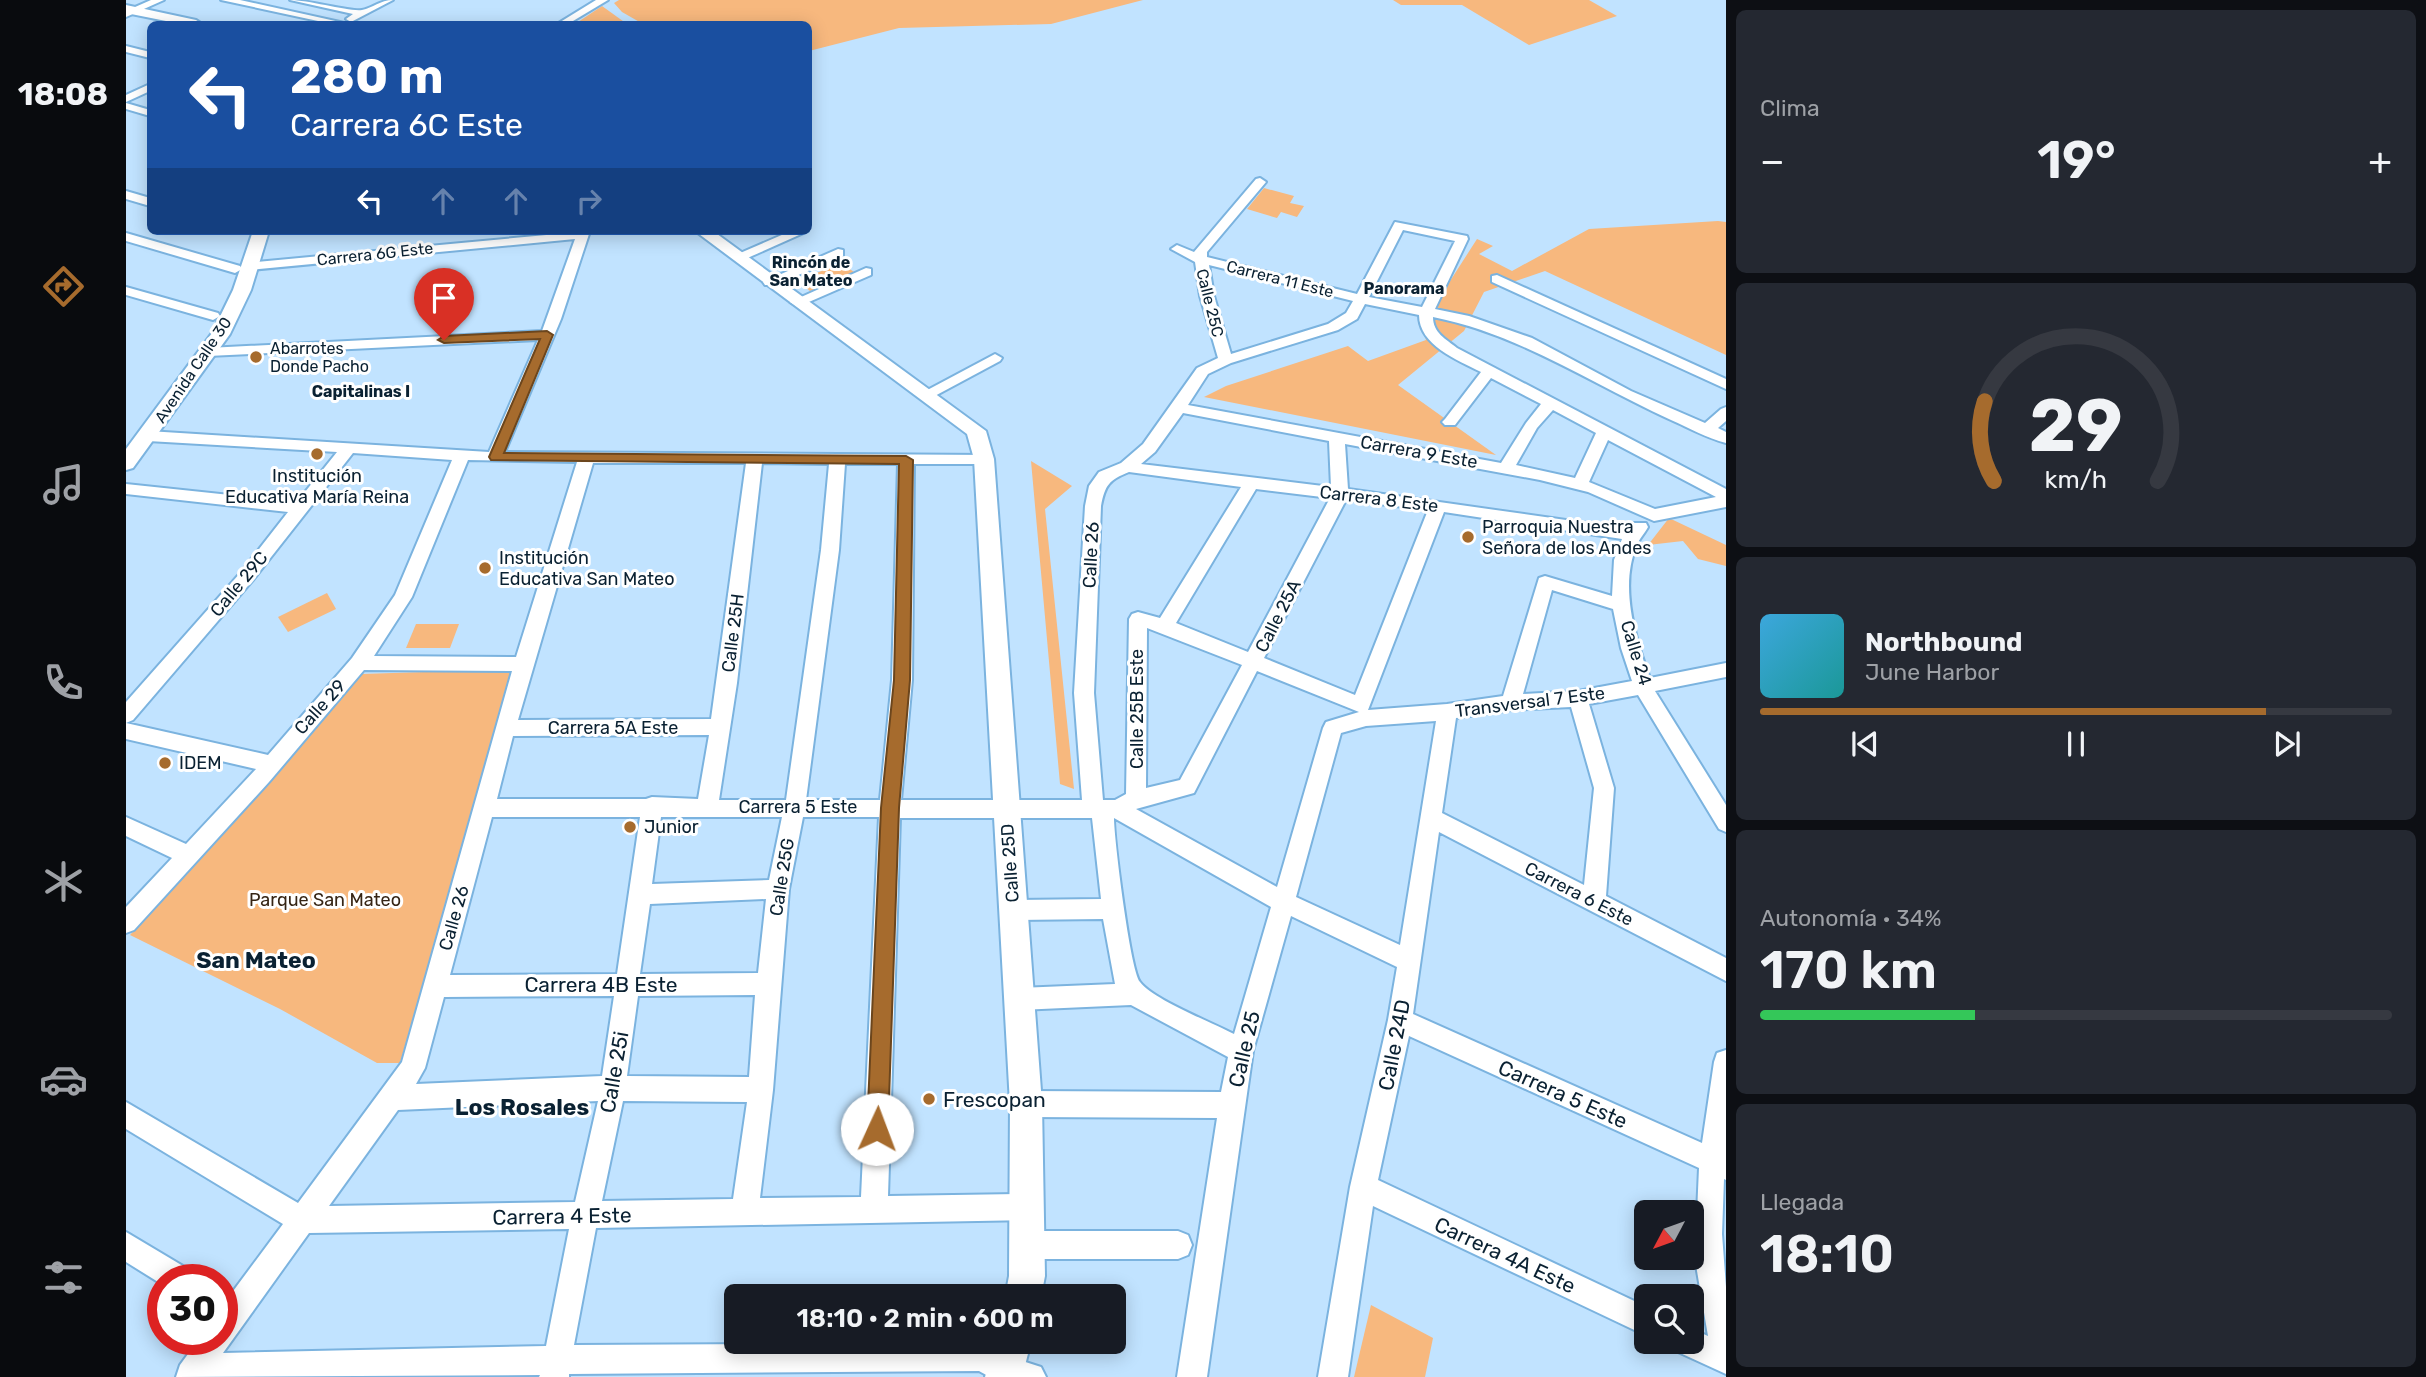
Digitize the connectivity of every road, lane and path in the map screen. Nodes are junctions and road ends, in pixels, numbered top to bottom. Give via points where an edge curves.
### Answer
1 (159, 0) edge
2 (226, 0) edge
3 (295, 0) edge
4 (388, 0) edge
5 (600, 0) edge
6 (128, 13) edge
7 (362, 13) junction
8 (151, 21) edge
9 (177, 21) edge
10 (328, 21) edge
11 (347, 21) edge
12 (570, 21) edge
13 (126, 49) edge
14 (147, 54) edge
15 (138, 82) dead end
16 (147, 85) edge
17 (147, 88) edge
18 (126, 99) edge
19 (126, 106) edge
20 (147, 112) edge
21 (1260, 182) dead end
22 (138, 198) edge
23 (126, 205) edge
24 (255, 235) edge
25 (556, 235) edge
26 (583, 235) edge
27 (712, 235) edge
28 (792, 235) edge
29 (126, 237) edge
30 (1177, 249) dead end
31 (838, 253) dead end
32 (738, 257) junction
33 (1199, 260) junction
34 (243, 268) junction
35 (866, 272) dead end
36 (1497, 279) dead end
37 (770, 282) junction
38 (126, 291) edge
39 (1360, 299) junction
40 (797, 302) junction
41 (1426, 313) junction
42 (213, 316) junction
43 (547, 335) junction
44 (208, 352) junction
45 (995, 358) dead end
46 (1226, 360) junction
47 (1489, 371) junction
48 (1726, 385) edge
49 (926, 395) junction
50 (1550, 404) junction
51 (1179, 408) junction
52 (1726, 412) edge
53 (1450, 422) dead end
54 (1708, 429) junction
55 (1604, 432) junction
56 (148, 436) junction
57 (1337, 437) junction
58 (1726, 438) edge
59 (126, 441) edge
60 (347, 450) junction
61 (461, 456) junction
62 (587, 456) junction
63 (495, 457) junction
64 (755, 458) junction
65 (985, 459) junction
66 (837, 460) junction
67 (906, 460) junction
68 (126, 463) edge
69 (1127, 467) junction
70 (1506, 468) junction
71 (1252, 482) junction
72 (1580, 484) junction
73 (126, 489) edge
74 (1340, 495) junction
75 (1726, 496) edge
76 (1726, 501) edge
77 (1438, 506) junction
78 (301, 508) junction
79 (1654, 515) junction
80 (1631, 535) junction
81 (1622, 606) junction
82 (1165, 626) junction
83 (1255, 661) junction
84 (359, 663) junction
85 (523, 664) junction
86 (1726, 670) edge
87 (1643, 686) junction
88 (1578, 699) junction
89 (1511, 702) junction
90 (1363, 711) junction
91 (1447, 712) junction
92 (126, 715) edge
93 (718, 727) junction
94 (507, 728) junction
95 (1333, 728) joint
96 (126, 732) edge
97 (271, 764) junction
98 (1716, 789) edge
99 (652, 806) junction
100 (1112, 806) junction
101 (707, 807) junction
102 (794, 807) junction
103 (485, 808) junction
104 (890, 808) junction
105 (1007, 810) junction
106 (1433, 818) junction
107 (1726, 823) edge
108 (126, 826) edge
109 (190, 856) junction
110 (778, 889) junction
111 (639, 895) junction
112 (1594, 901) junction
113 (1283, 902) junction
114 (1113, 909) junction
115 (1013, 910) junction
116 (126, 923) edge
117 (1409, 961) junction
118 (1726, 970) edge
119 (628, 983) junction
120 (768, 984) junction
121 (435, 986) junction
122 (1131, 987) junction
123 (1019, 999) junction
124 (1400, 1020) junction
125 (1241, 1051) junction
126 (1726, 1062) edge
127 (613, 1088) junction
128 (761, 1090) junction
129 (391, 1098) junction
130 (1026, 1104) junction
131 (1231, 1105) junction
132 (126, 1115) edge
133 (1718, 1164) edge
134 (1363, 1187) junction
135 (1026, 1207) junction
136 (874, 1210) junction
137 (745, 1211) junction
138 (585, 1216) junction
139 (302, 1220) junction
140 (1027, 1245) junction
141 (1178, 1245) dead end
142 (126, 1247) edge
143 (154, 1264) edge
144 (1025, 1284) edge
145 (238, 1302) edge
146 (1634, 1316) edge
147 (1704, 1350) edge
148 (1726, 1354) edge
149 (204, 1355) edge
150 (1726, 1360) edge
151 (1013, 1367) edge
152 (556, 1368) edge
153 (191, 1373) edge
154 (1192, 1377) edge
155 (1334, 1377) edge

1 - 6 street
2 - 10 street
3 - 7 street
4 - 7 street
5 - 12 street
6 - 8 main road
6 - 9 main road
7 - 11 street
13 - 14 street
15 - 16 street
17 - 18 street
19 - 20 street
21 - 33 street, Calle 25C via 1200,252
22 - 23 street
24 - 34 main road, Avenida Calle 30
25 - 34 street, Carrera 6G Este
26 - 43 street
27 - 32 main road
28 - 32 street
29 - 34 street, Carrera 6G Este
30 - 33 street, Carrera 11 Este
31 - 37 street
32 - 37 main road
33 - 39 street, Carrera 11 Este
33 - 46 street, Calle 25C
34 - 42 main road, Avenida Calle 30
34 - 44 main road, Avenida Calle 30 via 234,310
35 - 40 street
36 - 48 street
37 - 40 main road
38 - 42 street
39 - 41 street, Carrera 11 Este
39 - 41 street via 1399,225 1462,239
39 - 46 street via 1352,316 1333,327
40 - 49 main road
41 - 47 street via 1426,325 1434,337
41 - 54 street, Carrera 11 Este via 1464,319 1527,341 1626,394
42 - 59 main road, Avenida Calle 30 via 179,373
43 - 44 street
43 - 63 street
44 - 56 main road, Avenida Calle 30
45 - 49 street
46 - 51 street, Calle 26 via 1202,370
47 - 50 street
47 - 53 street
49 - 65 main road, Calle 25D via 976,431
50 - 55 street
50 - 70 street
51 - 57 street, Carrera 9 Este
51 - 69 street, Calle 26 via 1149,448
52 - 54 street
54 - 58 street, Carrera 11 Este
55 - 72 street
55 - 75 street
56 - 60 street
56 - 68 main road, Avenida Calle 30
57 - 70 street, Carrera 9 Este
57 - 74 street
60 - 61 street
60 - 78 street, Calle 29C
61 - 63 street
61 - 84 street, Calle 29 via 403,597
62 - 63 street
62 - 64 street
62 - 85 street, Calle 26
64 - 66 street
64 - 93 street, Calle 25H
65 - 67 street
65 - 105 main road, Calle 25D
66 - 67 street
66 - 102 street, Calle 25G via 831,550
67 - 104 street via 902,680
69 - 71 street, Carrera 8 Este
69 - 100 street, Calle 26 via 1105,476 1097,486 1093,506 1084,693
70 - 72 street, Carrera 9 Este
71 - 74 street, Carrera 8 Este
71 - 82 street
72 - 79 street, Carrera 9 Este
73 - 78 street
74 - 77 street, Carrera 8 Este
74 - 83 street, Calle 25A
76 - 79 street
77 - 80 street, Carrera 8 Este
77 - 90 street
78 - 92 street, Calle 29C
79 - 80 street
80 - 81 street, Calle 24 via 1620,574
81 - 87 street, Calle 24
81 - 89 street via 1545,582
82 - 83 street
82 - 100 street, Calle 25B Este via 1138,619
83 - 90 street
83 - 100 street, Calle 25A via 1187,788
84 - 85 street
84 - 97 street, Calle 29
85 - 94 street, Calle 26
86 - 87 street, Transversal 7 Este
87 - 88 street, Transversal 7 Este
87 - 98 street, Calle 24
88 - 89 street, Transversal 7 Este
88 - 112 street via 1604,788
89 - 91 street, Transversal 7 Este
90 - 91 street, Transversal 7 Este
90 - 95 street, Transversal 7 Este
91 - 106 street, Calle 24D
93 - 94 street, Carrera 5A Este
93 - 101 street, Calle 25H
94 - 103 street, Calle 26
95 - 113 street, Calle 25
96 - 97 street
97 - 109 street, Calle 29
98 - 107 street, Calle 24
99 - 101 street, Carrera 5 Este
99 - 103 street, Carrera 5 Este
99 - 111 street, Calle 25i
100 - 105 street, Carrera 5 Este
100 - 113 street, Carrera 5 Este
100 - 114 street, Calle 25B Este
101 - 102 street, Carrera 5 Este
102 - 104 street, Carrera 5 Este
102 - 110 street, Calle 25G
103 - 121 street, Calle 26
104 - 105 street, Carrera 5 Este
104 - 136 street
105 - 115 main road, Calle 25D
106 - 112 street, Carrera 6 Este
106 - 117 street, Calle 24D
108 - 109 street
109 - 116 street, Calle 29
110 - 111 street
110 - 120 street, Calle 25G
111 - 119 street, Calle 25i
112 - 118 street, Carrera 6 Este
113 - 117 street, Carrera 5 Este
113 - 125 street, Calle 25
114 - 115 street
114 - 122 street, Calle 25B Este
115 - 123 main road, Calle 25D
117 - 124 street, Calle 24D
119 - 120 street, Carrera 4B Este
119 - 121 street, Carrera 4B Este
119 - 127 street, Calle 25i
120 - 128 street, Calle 25G
121 - 129 street, Calle 26 via 413,1068
122 - 123 street
122 - 125 street
123 - 130 main road, Calle 25D
124 - 133 street, Carrera 5 Este
124 - 134 street, Calle 24D
125 - 131 street, Calle 25
126 - 133 street
127 - 128 street
127 - 129 street
127 - 138 street, Calle 25i
128 - 137 street, Calle 25G
129 - 139 street, Calle 26
130 - 131 street
130 - 135 main road, Calle 25D
131 - 154 street, Calle 25
132 - 139 street
133 - 148 street via 1709,1260
134 - 146 street, Carrera 4A Este
134 - 155 street, Calle 24D
135 - 136 street, Carrera 4 Este
135 - 140 main road, Calle 25D
136 - 137 street, Carrera 4 Este
137 - 138 street, Carrera 4 Este
138 - 139 street, Carrera 4 Este
138 - 152 street, Calle 25i
139 - 145 street, Calle 26
140 - 141 street
140 - 144 main road, Calle 25D
142 - 143 street
147 - 150 street
149 - 153 street
151 - 152 street via 981,1357
152 - 153 street

